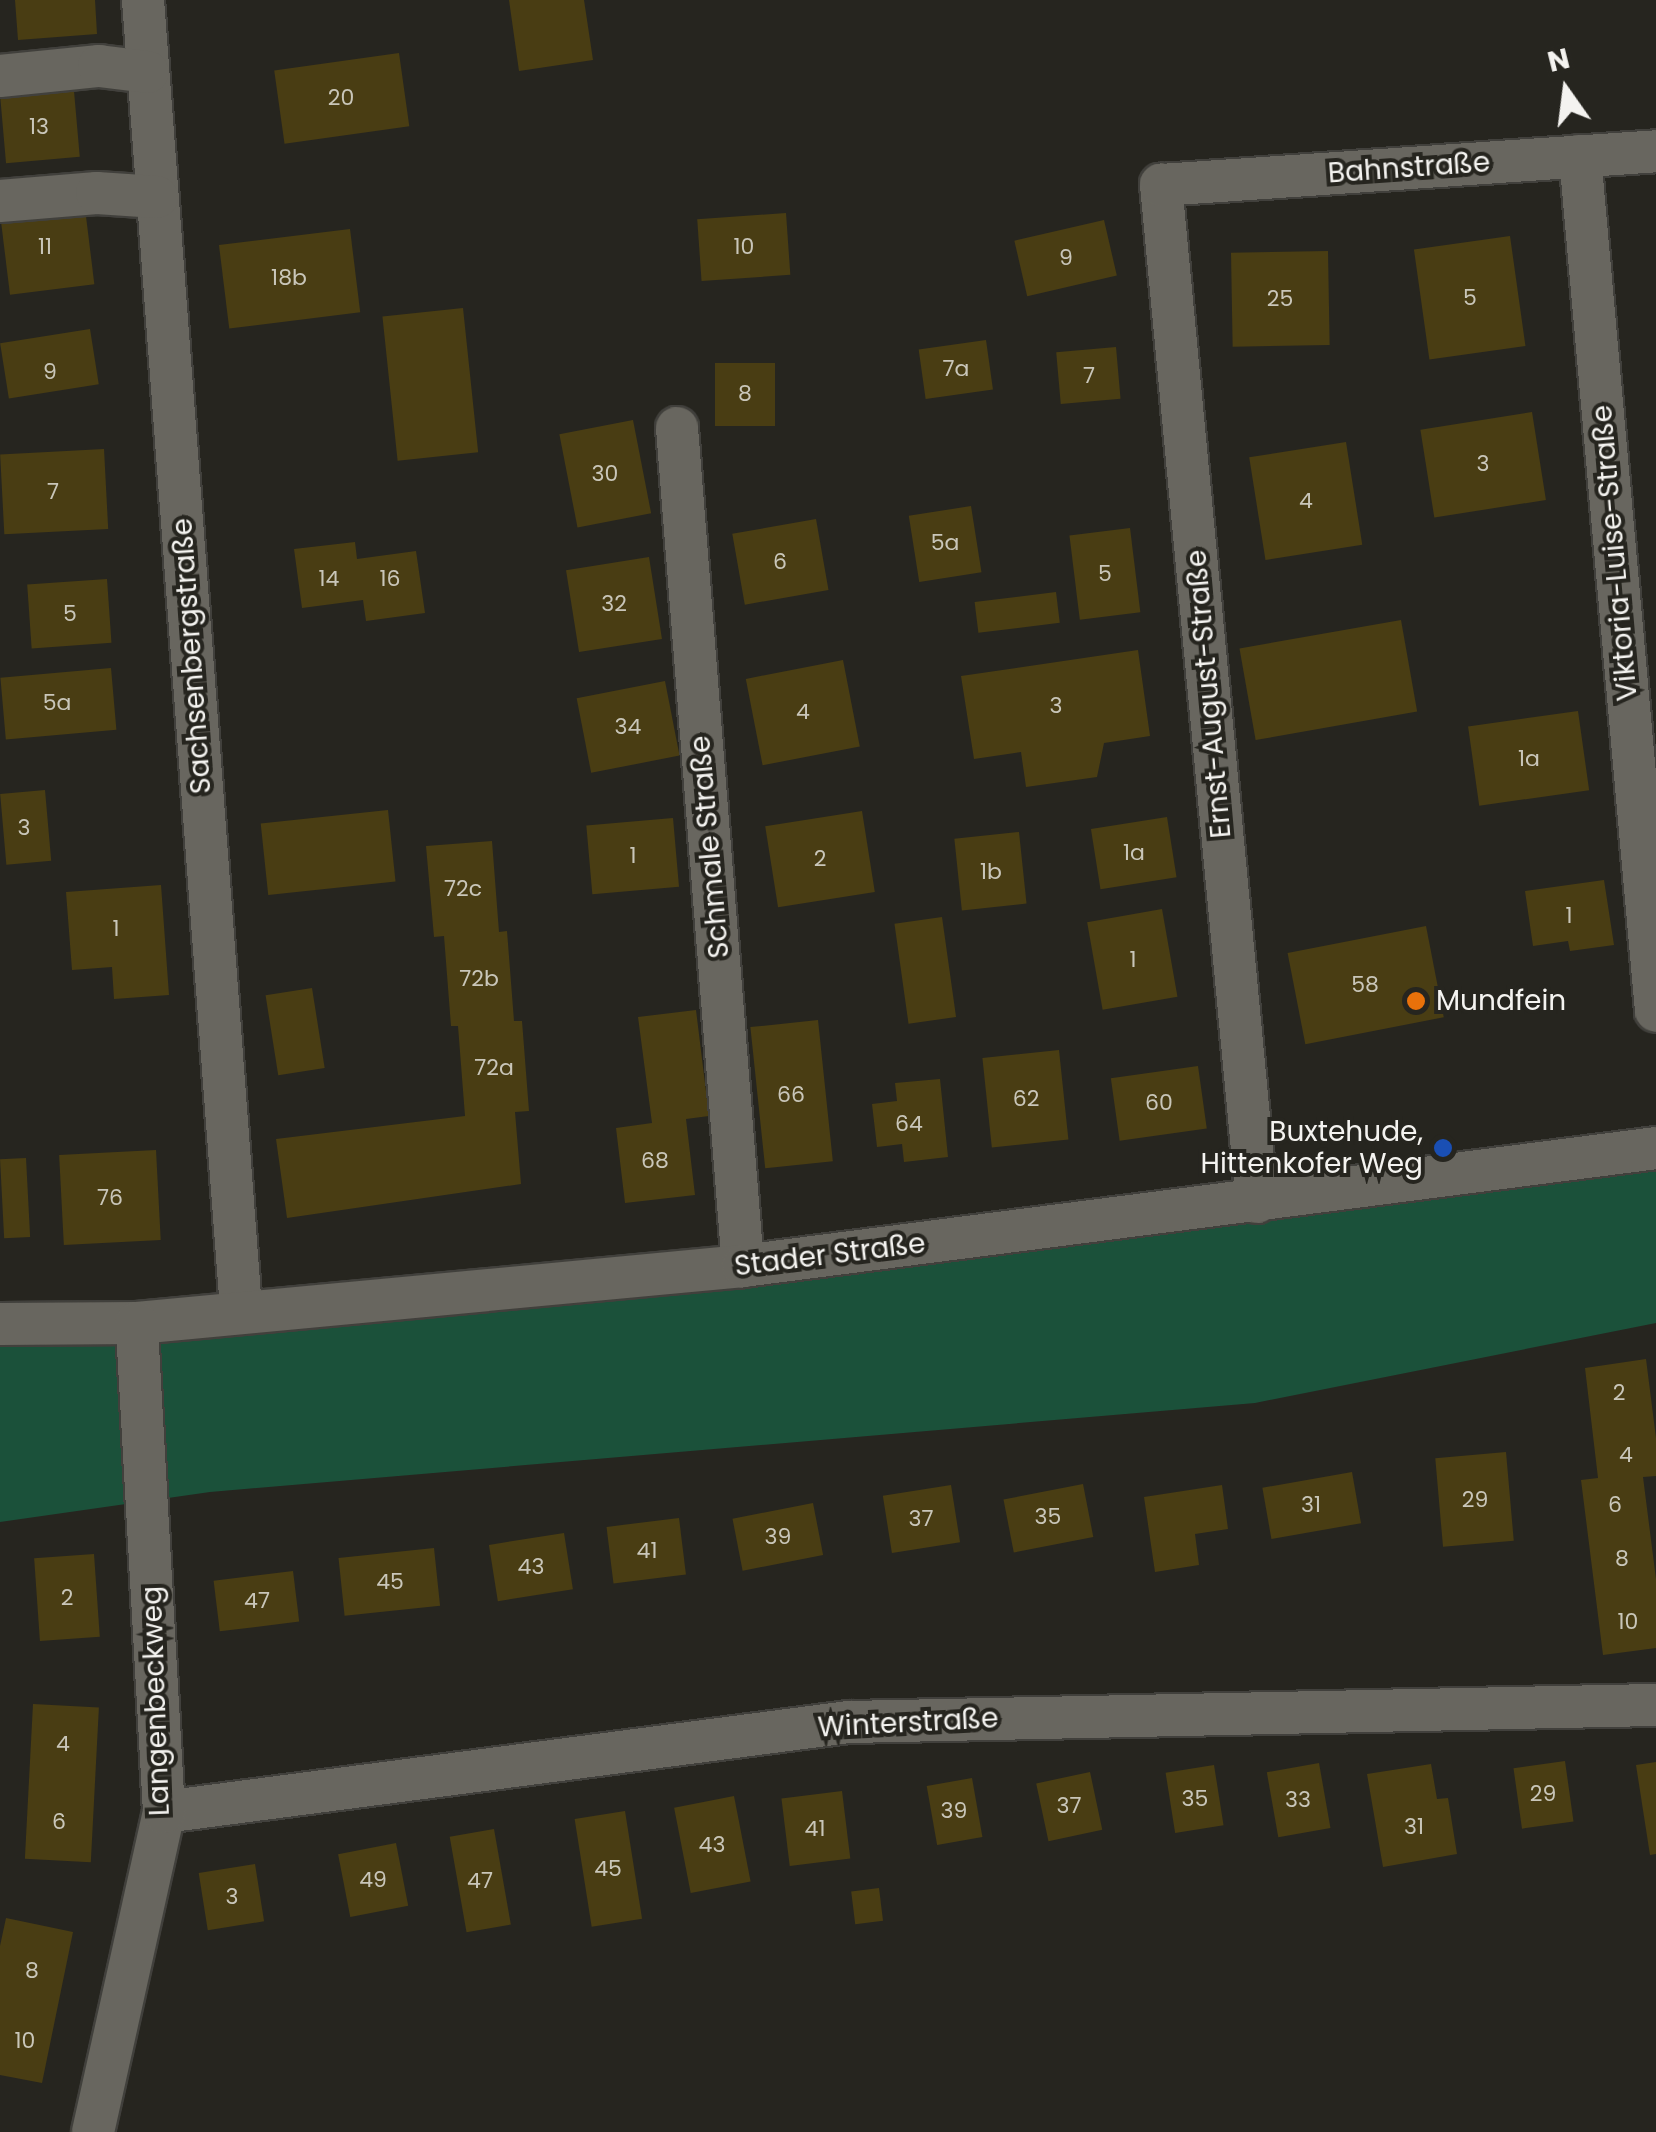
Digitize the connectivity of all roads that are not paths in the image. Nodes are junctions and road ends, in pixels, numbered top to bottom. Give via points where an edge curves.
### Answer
1 (143, 0) edge
2 (148, 72) junction
3 (0, 76) edge
4 (1656, 152) edge
5 (1580, 156) junction
6 (1161, 185) joint
7 (157, 196) junction
8 (0, 202) edge
9 (677, 428) dead end
10 (1656, 1010) edge
11 (1656, 1148) edge
12 (1257, 1202) junction
13 (744, 1266) junction
14 (241, 1311) junction
15 (0, 1324) edge
16 (137, 1324) junction
17 (1656, 1705) edge
18 (164, 1812) junction
19 (92, 2132) edge

1 - 2 street, Sachsenbergstraße
2 - 3 street via 99,66
2 - 7 street, Sachsenbergstraße
4 - 5 street, Bahnstraße
5 - 6 street, Bahnstraße
5 - 10 street, Viktoria-Luise-Straße
6 - 12 street, Ernst-August-Straße
7 - 8 street via 98,192
7 - 14 street, Sachsenbergstraße
9 - 13 street, Schmale Straße
11 - 12 street, Stader Straße
12 - 13 street, Stader Straße
13 - 14 street, Stader Straße
14 - 16 street, Stader Straße
15 - 16 street, Stader Straße
16 - 18 street, Langenbeckweg
17 - 18 street, Winterstraße via 850,1722
18 - 19 street, Langenbeckweg

